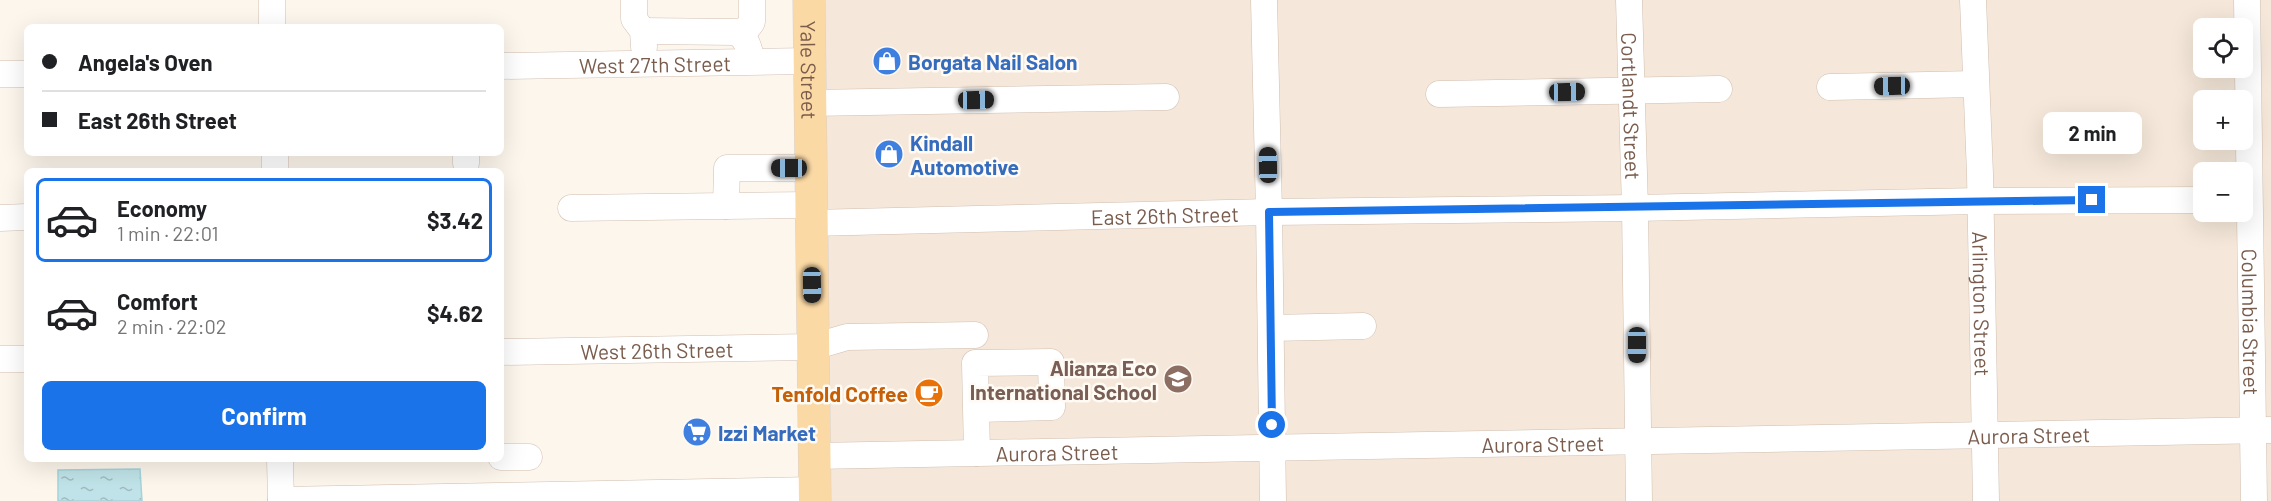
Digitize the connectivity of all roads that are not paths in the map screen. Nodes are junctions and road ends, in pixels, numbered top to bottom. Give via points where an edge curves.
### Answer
1 (272, 0) edge
2 (634, 0) edge
3 (752, 0) edge
4 (809, 0) edge
5 (1264, 0) edge
6 (1629, 0) edge
7 (1973, 0) edge
8 (2247, 0) edge
9 (272, 24) edge
10 (644, 31) junction
11 (742, 35) junction
12 (752, 61) junction
13 (809, 61) junction
14 (644, 63) junction
15 (504, 66) edge
16 (0, 74) edge
17 (24, 74) edge
18 (2259, 80) edge
19 (1976, 84) junction
20 (1830, 87) dead end
21 (1719, 89) dead end
22 (1631, 90) junction
23 (1439, 94) dead end
24 (1166, 97) dead end
25 (810, 104) junction
26 (810, 168) junction
27 (2193, 200) edge
28 (2254, 200) edge
29 (1980, 201) junction
30 (726, 206) junction
31 (572, 208) dead end
32 (1635, 208) junction
33 (1269, 212) junction
34 (810, 214) junction
35 (24, 217) edge
36 (0, 218) edge
37 (1363, 326) dead end
38 (1271, 328) junction
39 (975, 335) dead end
40 (813, 347) junction
41 (504, 352) edge
42 (0, 359) edge
43 (24, 359) edge
44 (976, 409) dead end
45 (2262, 431) edge
46 (1985, 435) junction
47 (1638, 441) junction
48 (1272, 447) junction
49 (977, 453) junction
50 (814, 456) junction
51 (504, 457) edge
52 (529, 457) dead end
53 (280, 462) edge
54 (814, 495) edge
55 (281, 500) edge
56 (1273, 501) edge
57 (1639, 501) edge
58 (1986, 501) edge
59 (2254, 501) edge

1 - 9 street
2 - 10 street via 634,20
3 - 11 street via 752,22
4 - 13 main road, Yale Street
5 - 33 street
6 - 22 street, Cortlandt Street
7 - 19 street, Arlington Street
8 - 18 street, Columbia Street
10 - 11 street
10 - 14 street
11 - 12 street
12 - 13 street, West 27th Street
12 - 14 street, West 27th Street
13 - 25 main road, Yale Street
14 - 15 street, West 27th Street
16 - 17 street
18 - 28 street, Columbia Street
19 - 20 street
19 - 29 street, Arlington Street
21 - 22 street
22 - 23 street
22 - 32 street, Cortlandt Street
24 - 25 street
25 - 26 main road, Yale Street
26 - 30 street via 726,168
26 - 34 main road, Yale Street
27 - 29 street, East 26th Street
28 - 45 street, Columbia Street
29 - 32 street, East 26th Street
29 - 46 street, Arlington Street
30 - 31 street, East 26th Street
30 - 34 street, East 26th Street
32 - 33 street, East 26th Street
32 - 47 street, Cortlandt Street
33 - 34 street, East 26th Street
33 - 38 street
34 - 40 main road, Yale Street
35 - 36 street
37 - 38 street
38 - 48 street
39 - 40 street, West 26th Street via 847,337
40 - 41 street, West 26th Street
40 - 50 main road, Yale Street
42 - 43 street
44 - 49 street
45 - 46 street, Aurora Street
45 - 59 street, Columbia Street
46 - 47 street, Aurora Street
46 - 58 street, Arlington Street
47 - 48 street, Aurora Street
47 - 57 street, Cortlandt Street
48 - 49 street, Aurora Street
48 - 56 street
49 - 50 street, Aurora Street
50 - 54 main road, Yale Street
51 - 52 street
53 - 55 street
54 - 55 street

